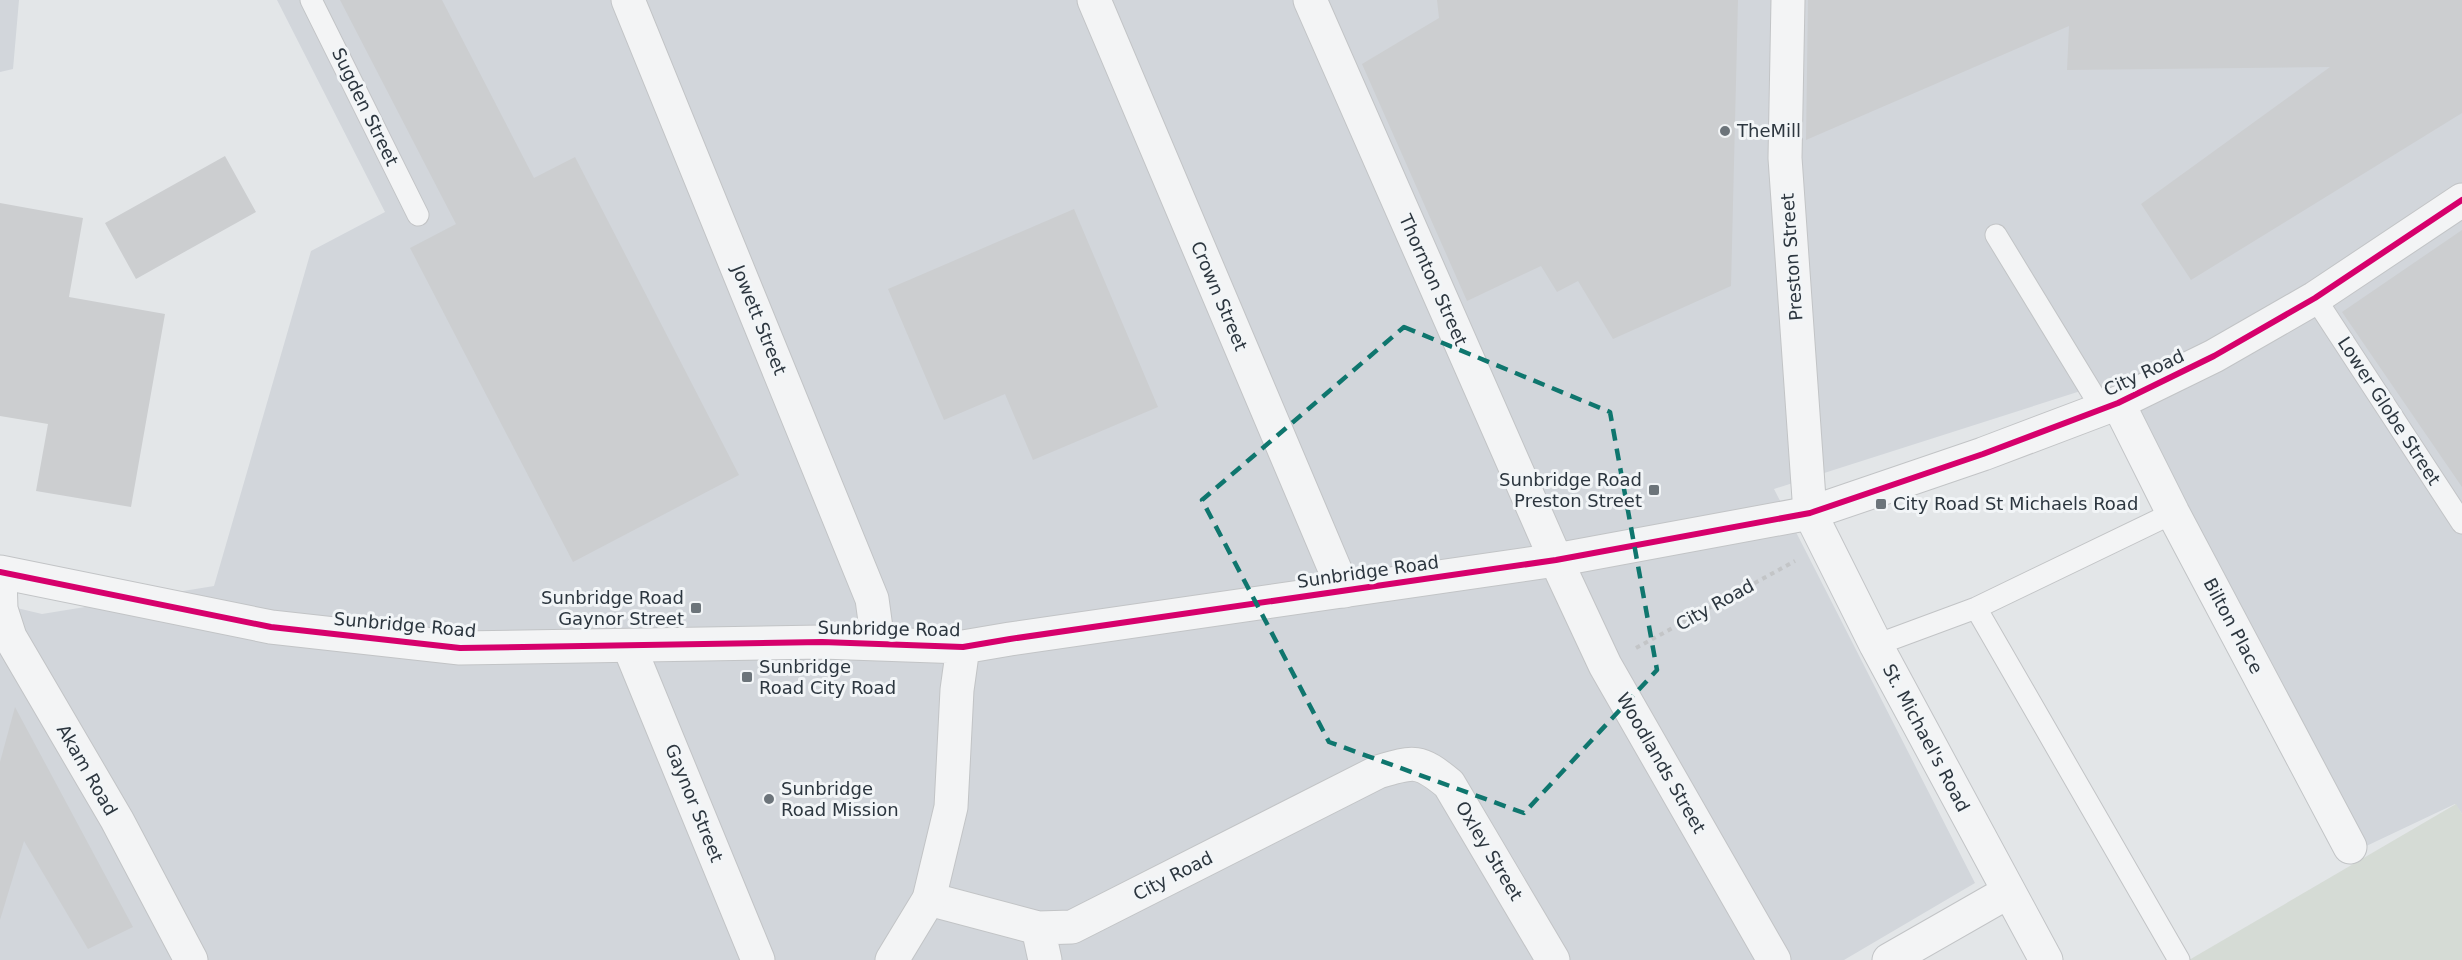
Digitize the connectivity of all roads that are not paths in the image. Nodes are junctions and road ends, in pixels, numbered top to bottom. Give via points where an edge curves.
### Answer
1 (311, 0) edge
2 (628, 0) edge
3 (1094, 0) edge
4 (1310, 0) edge
5 (1788, 0) edge
6 (2462, 200) edge
7 (418, 214) dead end
8 (1996, 235) dead end
9 (2315, 298) junction
10 (2110, 406) junction
11 (1810, 513) junction
12 (2173, 513) junction
13 (2462, 523) edge
14 (1556, 560) junction
15 (0, 574) edge
16 (1344, 591) junction
17 (1976, 608) junction
18 (878, 643) junction
19 (1876, 645) junction
20 (629, 646) junction
21 (5, 647) edge
22 (963, 647) junction
23 (1407, 764) joint
24 (2350, 847) dead end
25 (2008, 892) junction
26 (928, 899) junction
27 (1038, 928) junction
28 (1894, 959) edge
29 (191, 960) edge
30 (758, 960) edge
31 (892, 960) edge
32 (1045, 960) edge
33 (1553, 960) edge
34 (1774, 960) edge
35 (2046, 960) edge
36 (2179, 960) edge

1 - 7 lane, Sugden Street
2 - 18 street, Jowett Street via 872,599
3 - 16 street, Crown Street
4 - 14 street, Thornton Street
5 - 11 street, Preston Street via 1785,158
6 - 9 street, City Road
8 - 10 lane
9 - 10 street, City Road via 2214,356
9 - 13 lane, Lower Globe Street
10 - 11 street, City Road
10 - 12 street, Bilton Place
11 - 14 street, Sunbridge Road
11 - 19 street, St. Michael's Road
12 - 17 lane
12 - 24 street, Bilton Place
14 - 16 street, Sunbridge Road
14 - 34 street, Woodlands Street via 1605,665
15 - 20 street, Sunbridge Road via 271,627 460,648
15 - 21 street, Akam Road
16 - 22 street, Sunbridge Road
17 - 19 lane
17 - 36 lane
18 - 20 street, Sunbridge Road
18 - 22 street, Sunbridge Road
19 - 25 street, St. Michael's Road
20 - 30 street, Gaynor Street
21 - 29 street, Akam Road via 117,820
22 - 26 street via 951,807
23 - 27 street, City Road via 1378,772 1072,927
23 - 33 street, Oxley Street via 1430,768 1449,784
25 - 28 street
25 - 35 street, St. Michael's Road
26 - 27 street, City Road
26 - 31 street
27 - 32 street

